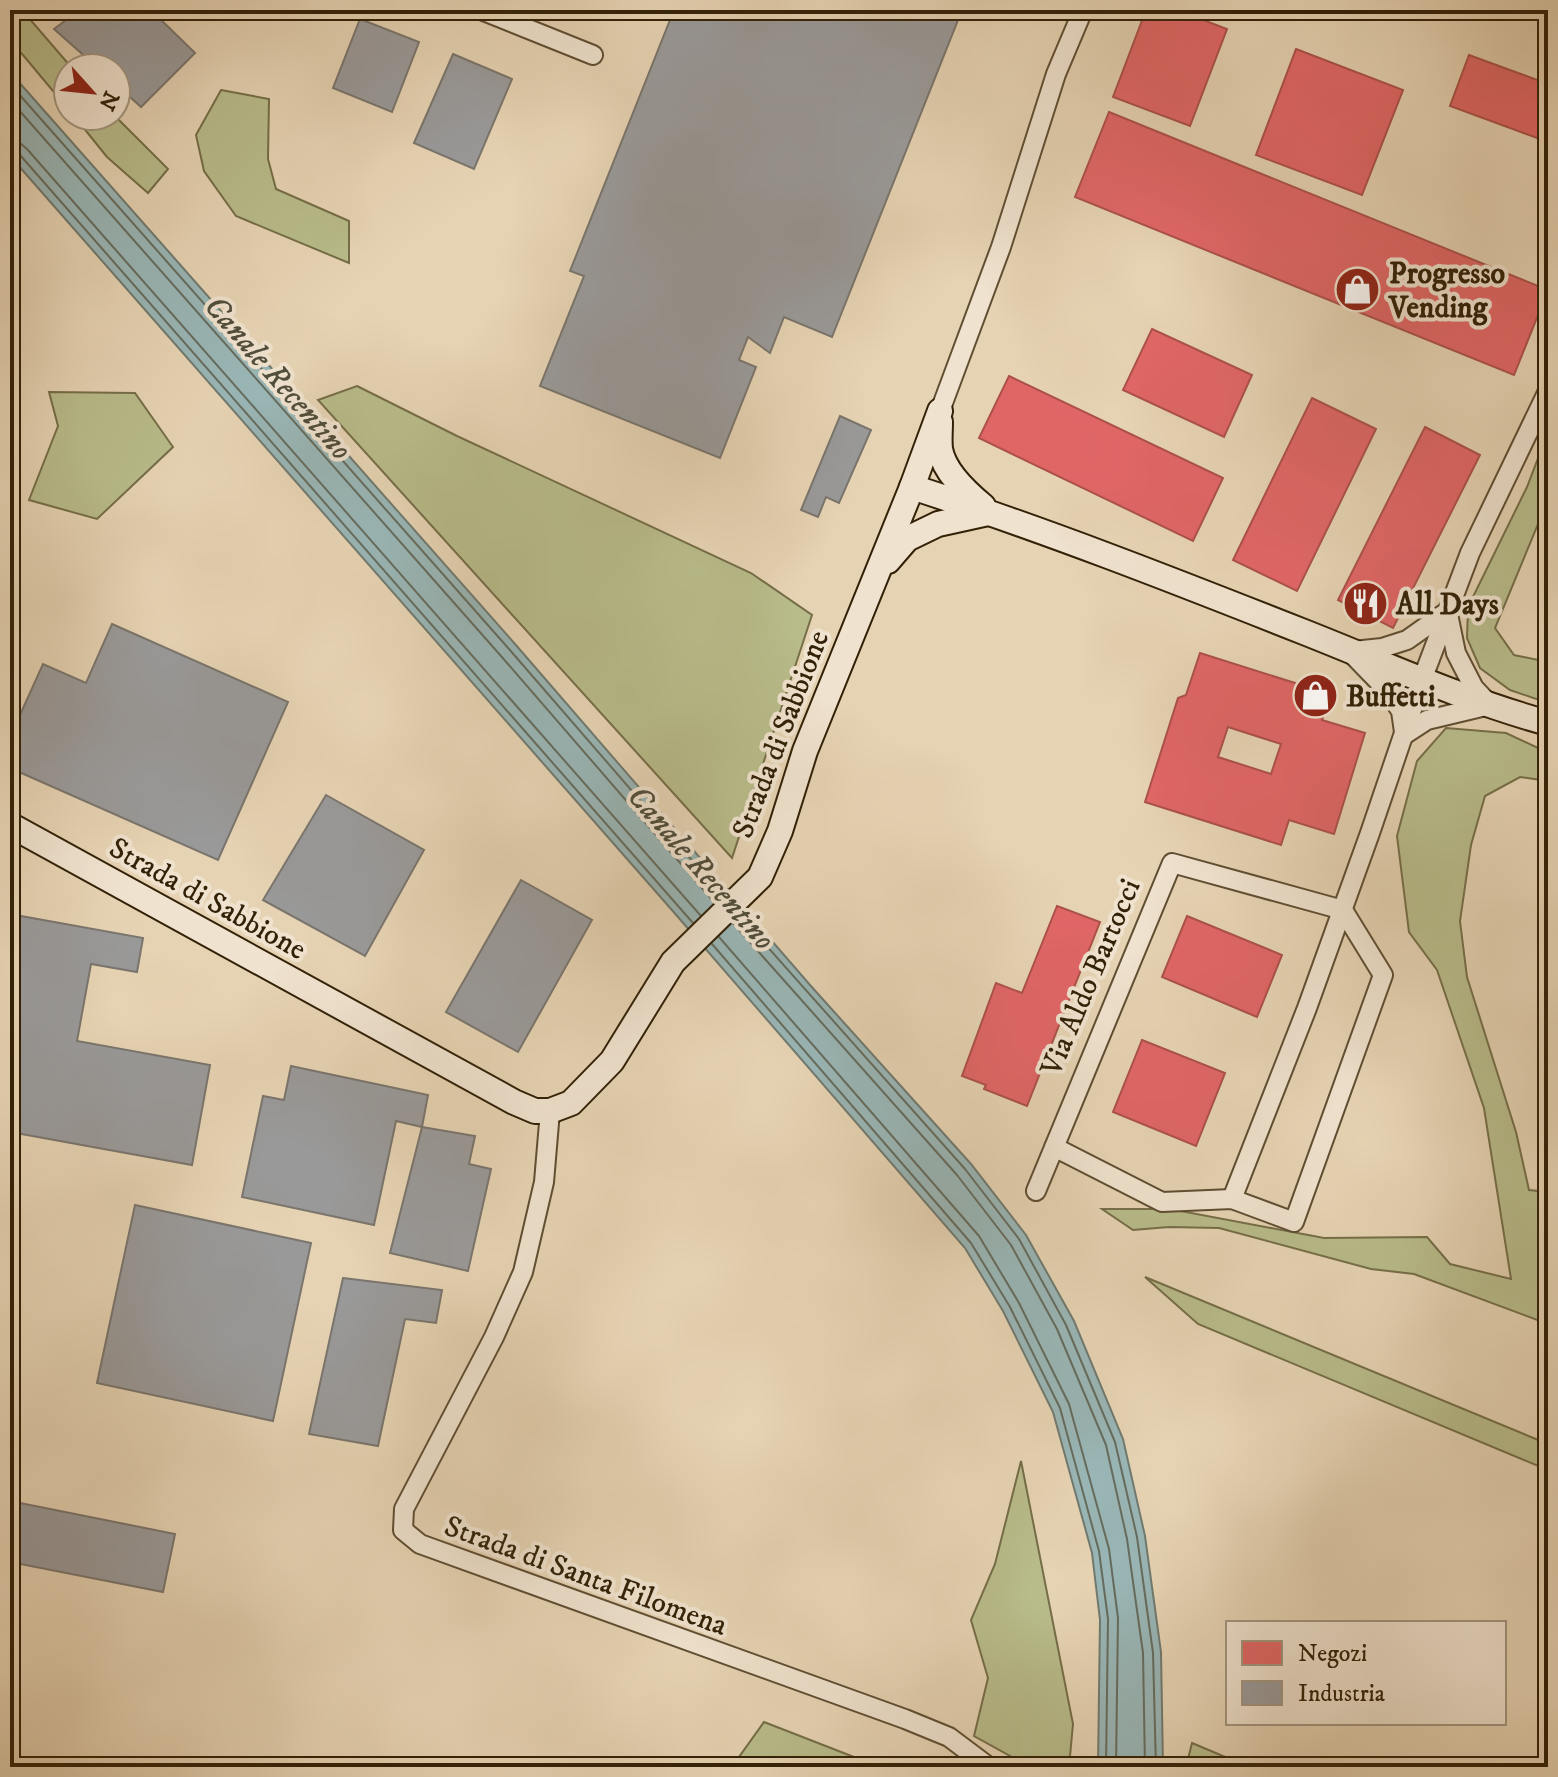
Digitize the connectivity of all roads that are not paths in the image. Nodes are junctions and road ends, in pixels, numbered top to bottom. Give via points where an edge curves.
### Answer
1 (481, 10) edge
2 (1083, 10) edge
3 (593, 55) dead end
4 (1548, 383) edge
5 (1544, 399) edge
6 (940, 411) junction
7 (912, 487) junction
8 (991, 513) junction
9 (874, 578) junction
10 (1448, 611) junction
11 (1349, 651) junction
12 (1422, 680) junction
13 (1490, 705) junction
14 (1548, 723) edge
15 (1404, 735) junction
16 (10, 825) edge
17 (1343, 910) junction
18 (550, 1111) junction
19 (1054, 1147) junction
20 (1036, 1191) dead end
21 (1232, 1199) junction
22 (989, 1767) edge

1 - 3 street
2 - 6 street, Strada di Sabbione
4 - 5 street
5 - 10 street
6 - 7 main road, Strada di Sabbione
6 - 8 main road via 940,452 966,492
7 - 8 main road
7 - 9 main road, Strada di Sabbione
8 - 9 main road via 938,524 907,539
8 - 11 main road
9 - 18 main road, Strada di Sabbione via 760,877 673,962 612,1061 571,1103
10 - 11 street via 1407,640
10 - 12 street
10 - 13 street via 1456,653 1474,688
11 - 12 main road
11 - 15 street via 1388,691 1401,711
12 - 13 main road
12 - 15 street
13 - 14 main road
13 - 15 street via 1427,720
15 - 17 street
16 - 18 main road, Strada di Sabbione via 514,1102
17 - 19 street, Via Aldo Bartocci via 1172,863
17 - 21 street
17 - 21 street via 1383,975 1294,1222
18 - 22 street, Strada di Santa Filomena via 544,1182 523,1272 404,1509 403,1530 420,1544 905,1719 949,1737
19 - 20 street, Via Aldo Bartocci
19 - 21 street via 1162,1202

